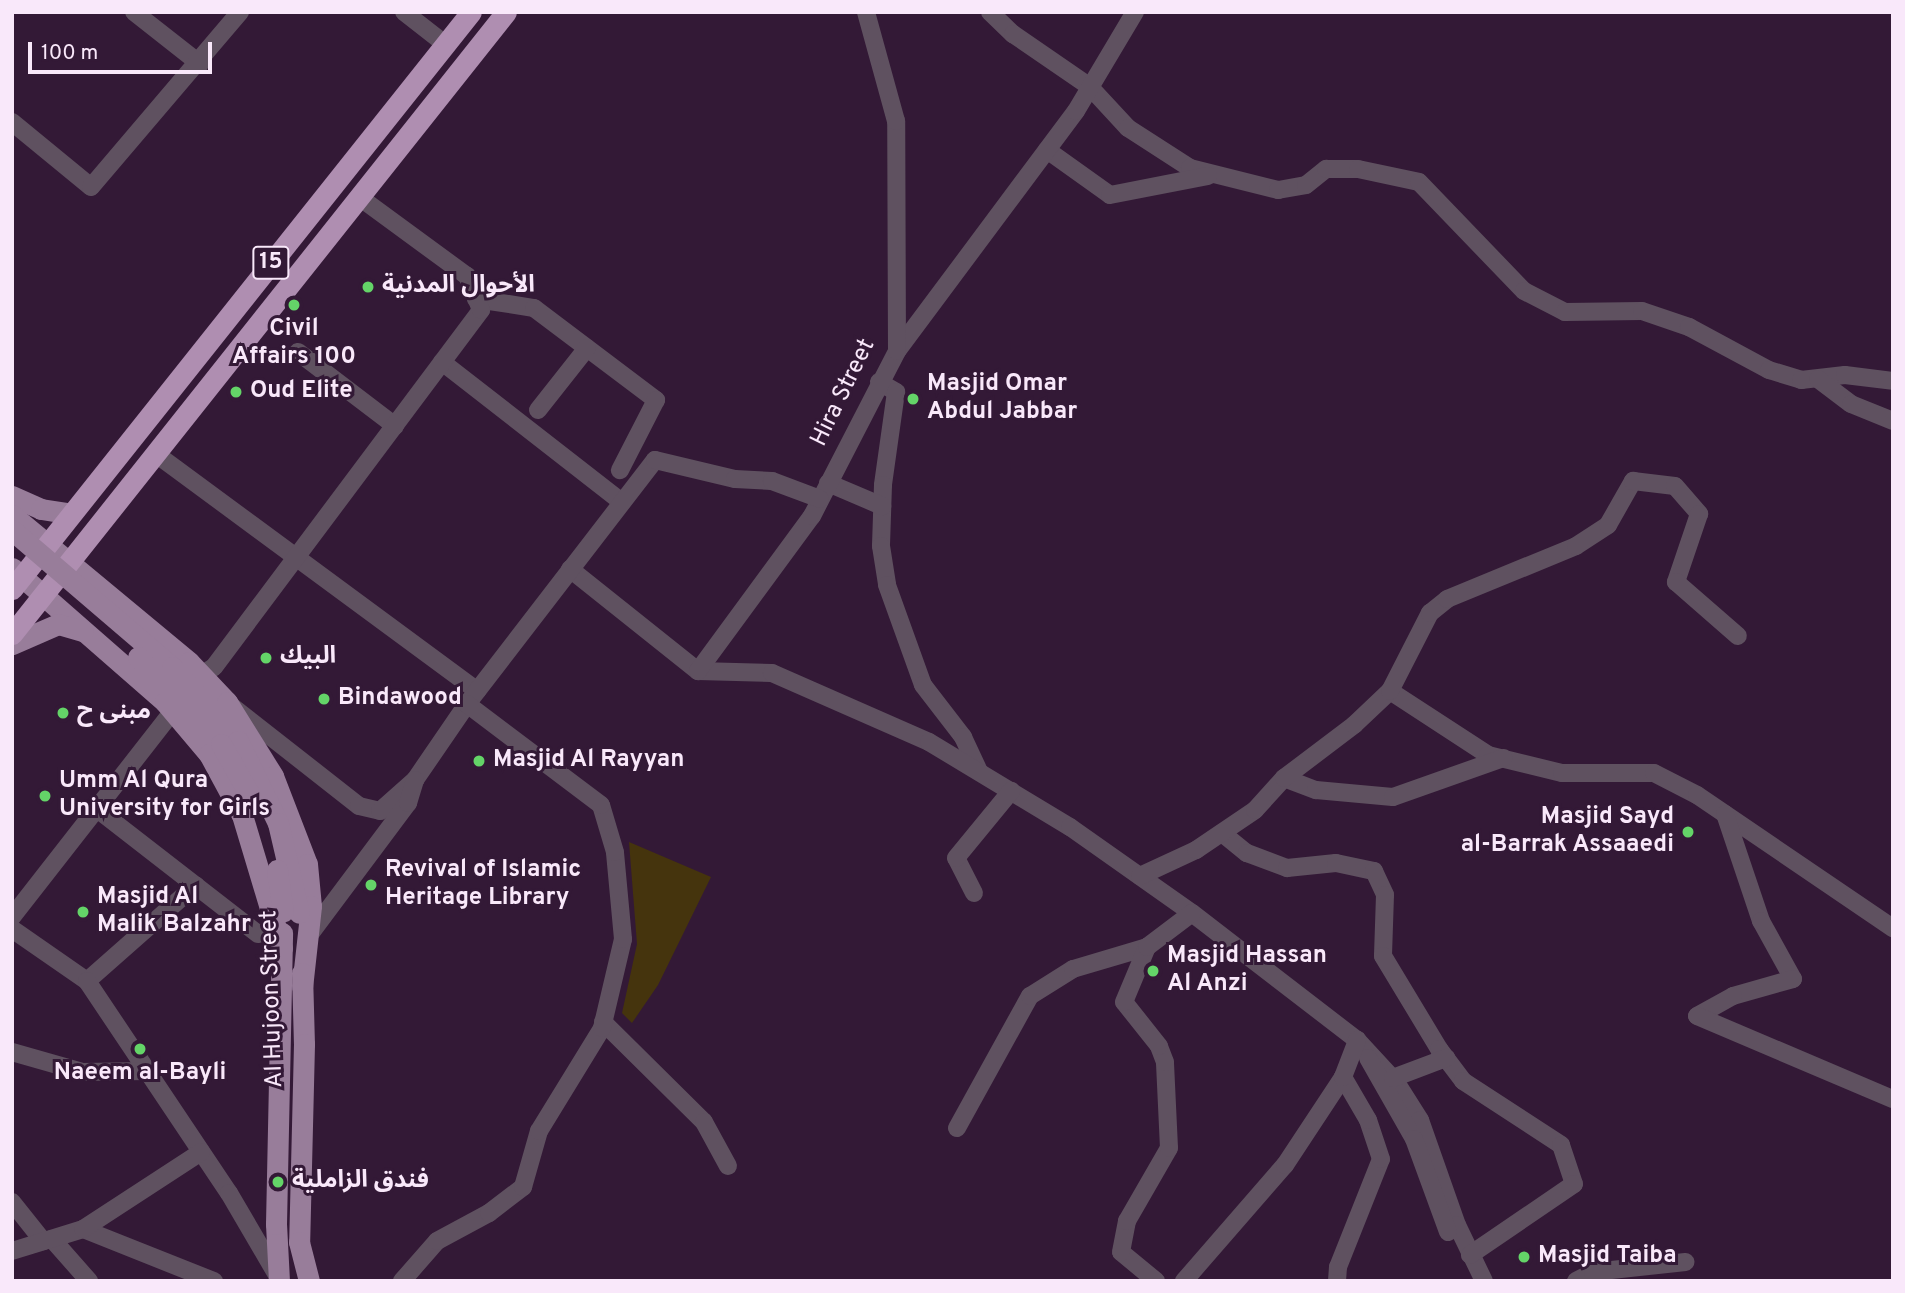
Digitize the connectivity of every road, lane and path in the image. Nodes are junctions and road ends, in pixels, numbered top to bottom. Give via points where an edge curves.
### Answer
1 (134, 12) edge
2 (240, 12) edge
3 (404, 12) edge
4 (471, 12) edge
5 (506, 12) edge
6 (866, 12) edge
7 (990, 12) edge
8 (1135, 12) edge
9 (445, 44) junction
10 (200, 64) junction
11 (1090, 87) junction
12 (12, 122) edge
13 (1047, 149) junction
14 (1214, 174) junction
15 (359, 197) junction
16 (476, 299) junction
17 (587, 348) junction
18 (897, 351) junction
19 (298, 352) dead end
20 (442, 362) junction
21 (1818, 379) junction
22 (1893, 381) edge
23 (879, 382) junction
24 (538, 410) dead end
25 (1893, 421) edge
26 (395, 426) junction
27 (156, 454) junction
28 (620, 470) dead end
29 (824, 491) junction
30 (12, 496) edge
31 (622, 502) junction
32 (882, 506) junction
33 (12, 514) edge
34 (71, 514) junction
35 (12, 530) edge
36 (46, 544) junction
37 (12, 548) edge
38 (296, 559) junction
39 (71, 564) junction
40 (570, 569) junction
41 (15, 578) edge
42 (46, 595) junction
43 (88, 632) junction
44 (12, 634) edge
45 (1738, 636) dead end
46 (12, 644) edge
47 (698, 671) junction
48 (201, 675) junction
49 (1390, 691) junction
50 (472, 697) junction
51 (227, 702) junction
52 (173, 711) junction
53 (1503, 758) junction
54 (979, 772) junction
55 (1284, 778) junction
56 (415, 780) junction
57 (1011, 791) junction
58 (97, 809) junction
59 (1725, 814) junction
60 (1222, 833) junction
61 (1140, 876) junction
62 (196, 885) junction
63 (974, 893) dead end
64 (291, 913) junction
65 (1192, 913) junction
66 (12, 917) edge
67 (1893, 928) edge
68 (12, 929) edge
69 (258, 934) dead end
70 (307, 939) junction
71 (1147, 947) junction
72 (282, 948) junction
73 (87, 981) junction
74 (302, 987) junction
75 (603, 1022) junction
76 (1361, 1044) junction
77 (12, 1052) edge
78 (1446, 1058) junction
79 (147, 1071) junction
80 (1343, 1077) junction
81 (1393, 1078) junction
82 (1893, 1100) edge
83 (957, 1128) dead end
84 (201, 1152) junction
85 (728, 1166) dead end
86 (12, 1202) edge
87 (83, 1229) junction
88 (48, 1240) junction
89 (12, 1251) edge
90 (1470, 1255) junction
91 (1685, 1262) dead end
92 (279, 1279) edge
93 (89, 1281) edge
94 (214, 1281) edge
95 (309, 1281) edge
96 (402, 1281) edge
97 (1156, 1281) edge
98 (1184, 1281) edge
99 (1337, 1281) edge
100 (1472, 1281) edge
101 (1484, 1281) edge
102 (1576, 1281) edge

1 - 10 street
2 - 10 street
3 - 9 street
4 - 9 highway, 15
5 - 15 highway, 15
6 - 18 street, Hira Street via 896,121
7 - 11 street via 1013,34
8 - 11 street
9 - 34 highway, 15
10 - 12 street via 91,187
11 - 13 street
11 - 14 street via 1128,128 1190,168
13 - 14 street via 1110,195
13 - 18 street
14 - 21 street via 1278,190 1306,185 1326,169 1359,169 1419,182 1524,291 1565,312 1642,311 1689,327 1769,370 1801,380
15 - 16 street via 467,276
15 - 27 highway, 15
16 - 17 street via 534,308
16 - 20 street via 481,310
17 - 24 street
17 - 28 street via 656,400
18 - 23 street, Hira Street
19 - 26 street
20 - 26 street
20 - 31 street
21 - 22 street via 1845,375
21 - 25 street via 1851,404
23 - 29 street, Hira Street
23 - 32 street via 896,392
26 - 38 street
27 - 38 street
27 - 39 highway, 15
29 - 31 street via 772,481 735,480 655,460
29 - 32 street
29 - 47 street, Hira Street
30 - 34 main road via 41,509
31 - 40 street
32 - 54 street via 881,546 887,585 904,637 923,685 963,737
33 - 36 main road
34 - 36 highway, 15
35 - 64 main road, Al Hujoon Street, bridge via 172,667 238,741 278,823
36 - 39 main road
36 - 41 highway, 15
37 - 64 main road, Al Hujoon Street, bridge via 156,672 222,744 258,810
38 - 48 street via 214,667
38 - 50 street
39 - 42 highway, 15
39 - 48 main road
40 - 47 street
40 - 50 street
41 - 42 main road
42 - 43 main road
42 - 44 highway, 15
43 - 46 main road via 58,624
43 - 52 main road
45 - 49 street via 1676,582 1699,514 1675,486 1633,481 1608,525 1576,546 1447,599 1430,613
47 - 54 street via 772,673 929,742
48 - 51 main road
48 - 52 street
49 - 53 street via 1488,755
49 - 55 street via 1323,751
50 - 56 street
50 - 75 street via 601,804 615,852 623,939
51 - 56 street via 359,806 380,811
51 - 70 main road via 273,776 307,864 311,906
52 - 58 street
52 - 72 main road via 209,754 242,815
53 - 55 street via 1393,797 1316,790
53 - 59 street via 1562,773 1654,773
54 - 57 street
55 - 60 street via 1255,810
56 - 70 street via 408,803
57 - 61 street
57 - 63 street via 956,858
58 - 62 street
58 - 66 street
59 - 67 street
59 - 82 street via 1761,921 1793,979 1733,996 1697,1016
60 - 61 street
60 - 78 street via 1247,853 1287,867 1336,863 1374,871 1385,895 1382,956
61 - 65 street
62 - 69 street
62 - 73 street
64 - 72 main road, Al Hujoon Street
64 - 74 main road, Al Hujoon Street
65 - 71 street
65 - 76 street
68 - 73 street
70 - 74 main road
71 - 83 street via 1073,969 1030,996
71 - 97 street via 1124,1002 1159,1046 1165,1062 1169,1148 1127,1221 1121,1252
72 - 92 main road, Al Hujoon Street
73 - 79 street
74 - 95 main road, Al Hujoon Street via 299,1242
75 - 85 street via 704,1122
75 - 96 street via 539,1131 523,1187 489,1213 437,1241
76 - 80 street
76 - 81 street
76 - 100 street via 1415,1139 1440,1211
77 - 79 street via 82,1072
78 - 81 street
78 - 90 street via 1463,1081 1561,1145 1574,1184
79 - 84 street
80 - 98 street via 1285,1164
80 - 99 street via 1368,1120 1381,1159 1338,1267
81 - 90 street via 1430,1140
84 - 87 street
84 - 92 street
86 - 88 street
87 - 88 street
87 - 94 street
88 - 89 street
88 - 93 street
90 - 101 street
91 - 102 street via 1593,1272

